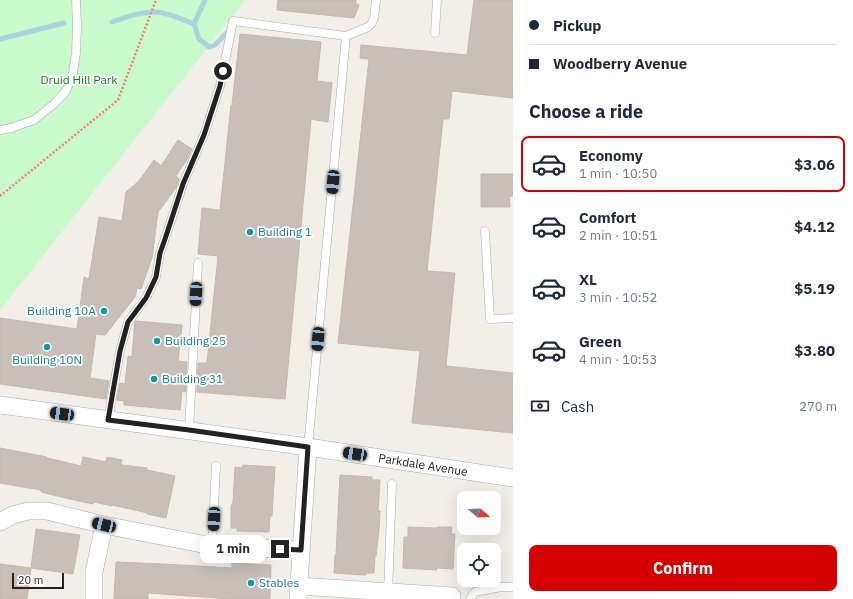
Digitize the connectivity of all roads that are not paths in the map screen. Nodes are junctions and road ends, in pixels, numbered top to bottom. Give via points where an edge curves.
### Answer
1 (76, 0) edge
2 (376, 0) edge
3 (437, 0) edge
4 (435, 33) dead end
5 (346, 36) junction
6 (0, 130) edge
7 (486, 230) dead end
8 (198, 263) dead end
9 (513, 318) edge
10 (0, 404) edge
11 (108, 420) junction
12 (189, 430) junction
13 (308, 447) junction
14 (216, 466) dead end
15 (513, 478) edge
16 (392, 484) dead end
17 (0, 522) edge
18 (104, 525) junction
19 (212, 546) junction
20 (301, 550) junction
21 (513, 586) edge
22 (298, 592) edge
23 (388, 595) edge
24 (452, 596) dead end
25 (94, 599) edge
26 (470, 599) edge

1 - 6 lane via 76,53 73,73 66,91 34,120
2 - 5 lane via 374,18 368,27
3 - 4 lane
5 - 11 lane via 233,21 220,86 204,135 183,184 160,253 156,277 146,298 128,322 120,351
5 - 13 lane
7 - 9 lane via 490,319
8 - 12 lane
10 - 11 street, Parkdale Avenue
11 - 12 street, Parkdale Avenue
12 - 13 street, Parkdale Avenue
13 - 15 street, Parkdale Avenue
13 - 20 street
14 - 19 lane
16 - 23 lane
17 - 18 street via 28,511 47,511
18 - 19 street
18 - 25 street via 94,572
19 - 20 street
20 - 22 street
21 - 26 lane via 475,592
22 - 23 street
23 - 24 street

